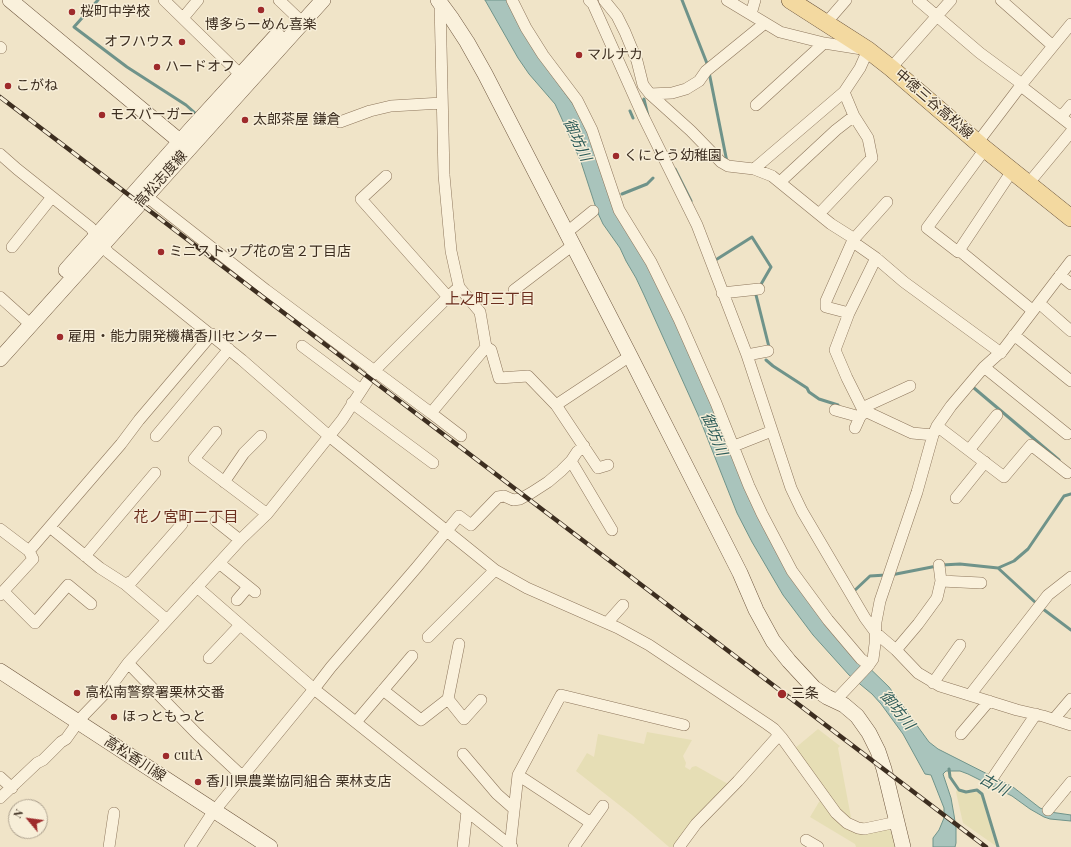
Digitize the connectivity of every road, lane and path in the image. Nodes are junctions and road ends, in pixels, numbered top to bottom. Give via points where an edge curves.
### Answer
1 (10, 0) edge
2 (164, 0) edge
3 (198, 0) edge
4 (279, 0) edge
5 (309, 0) edge
6 (323, 0) edge
7 (512, 0) edge
8 (604, 0) edge
9 (727, 0) edge
10 (755, 0) edge
11 (790, 0) edge
12 (846, 0) edge
13 (918, 0) edge
14 (951, 0) edge
15 (1001, 0) edge
16 (439, 1) edge
17 (594, 1) edge
18 (751, 14) junction
19 (937, 16) junction
20 (182, 18) junction
21 (298, 18) junction
22 (765, 23) junction
23 (826, 23) junction
24 (1071, 24) edge
25 (824, 43) junction
26 (1053, 46) junction
27 (868, 50) junction
28 (891, 68) junction
29 (244, 78) junction
30 (641, 78) junction
31 (626, 79) junction
32 (1021, 85) junction
33 (844, 92) junction
34 (650, 94) junction
35 (442, 102) junction
36 (756, 105) dead end
37 (1071, 105) edge
38 (854, 116) junction
39 (1062, 117) junction
40 (340, 122) dead end
41 (1071, 125) edge
42 (1071, 132) edge
43 (184, 145) junction
44 (981, 146) junction
45 (0, 154) edge
46 (754, 169) junction
47 (1012, 171) junction
48 (386, 176) dead end
49 (780, 182) junction
50 (1028, 184) junction
51 (146, 196) junction
52 (52, 197) junction
53 (887, 202) dead end
54 (593, 211) dead end
55 (819, 214) junction
56 (1071, 218) edge
57 (570, 239) junction
58 (853, 240) junction
59 (99, 241) junction
60 (12, 247) dead end
61 (960, 251) junction
62 (876, 258) junction
63 (1071, 261) edge
64 (1060, 275) junction
65 (1071, 284) edge
66 (459, 287) junction
67 (760, 289) dead end
68 (514, 290) dead end
69 (722, 293) junction
70 (0, 297) edge
71 (448, 297) junction
72 (1036, 307) junction
73 (849, 313) junction
74 (27, 321) junction
75 (1071, 332) edge
76 (212, 334) junction
77 (1014, 336) junction
78 (0, 344) edge
79 (302, 346) dead end
80 (486, 346) junction
81 (229, 349) junction
82 (768, 351) dead end
83 (1001, 353) junction
84 (747, 355) junction
85 (630, 356) junction
86 (0, 359) edge
87 (984, 367) junction
88 (374, 371) junction
89 (1071, 381) edge
90 (910, 386) dead end
91 (361, 390) junction
92 (352, 403) junction
93 (556, 405) junction
94 (835, 410) dead end
95 (862, 412) junction
96 (431, 413) junction
97 (997, 415) dead end
98 (855, 428) dead end
99 (935, 430) junction
100 (772, 431) junction
101 (216, 432) dead end
102 (1067, 434) dead end
103 (156, 436) dead end
104 (261, 436) dead end
105 (329, 436) junction
106 (461, 436) dead end
107 (584, 446) junction
108 (734, 446) junction
109 (969, 450) junction
110 (571, 461) junction
111 (985, 462) junction
112 (433, 463) dead end
113 (608, 465) dead end
114 (155, 472) dead end
115 (1067, 473) dead end
116 (224, 482) junction
117 (956, 498) dead end
118 (267, 514) junction
119 (216, 521) dead end
120 (182, 524) dead end
121 (50, 526) junction
122 (0, 529) edge
123 (612, 530) dead end
124 (446, 531) junction
125 (240, 540) junction
126 (29, 551) junction
127 (85, 556) junction
128 (219, 563) junction
129 (939, 564) dead end
130 (495, 570) junction
131 (941, 581) junction
132 (1069, 581) edge
133 (982, 583) dead end
134 (125, 584) junction
135 (197, 587) junction
136 (2, 594) edge
137 (237, 600) dead end
138 (91, 604) dead end
139 (623, 605) dead end
140 (167, 620) junction
141 (607, 623) junction
142 (240, 625) junction
143 (876, 632) junction
144 (428, 637) dead end
145 (459, 644) dead end
146 (960, 645) dead end
147 (896, 650) junction
148 (412, 656) dead end
149 (209, 658) dead end
150 (128, 663) junction
151 (869, 666) junction
152 (0, 671) edge
153 (934, 683) junction
154 (314, 690) junction
155 (383, 690) junction
156 (970, 695) junction
157 (448, 699) junction
158 (1071, 699) edge
159 (481, 700) dead end
160 (835, 701) junction
161 (989, 701) junction
162 (1036, 714) junction
163 (1054, 719) junction
164 (78, 722) junction
165 (356, 722) junction
166 (684, 725) dead end
167 (1071, 725) edge
168 (961, 734) dead end
169 (779, 735) junction
170 (463, 754) dead end
171 (518, 774) junction
172 (994, 776) dead end
173 (0, 777) edge
174 (243, 777) junction
175 (1071, 782) edge
176 (12, 788) junction
177 (0, 798) edge
178 (603, 806) dead end
179 (514, 809) junction
180 (1048, 810) dead end
181 (214, 811) junction
182 (467, 811) junction
183 (114, 813) dead end
184 (897, 822) junction
185 (591, 823) junction
186 (806, 840) dead end
187 (260, 845) edge
188 (109, 847) edge
189 (190, 847) edge
190 (463, 847) edge
191 (511, 847) edge
192 (574, 847) edge
193 (679, 847) edge
194 (818, 847) edge
195 (903, 847) edge

1 - 43 street
2 - 20 street
3 - 20 street
4 - 21 street
5 - 21 street, 高松志度線
6 - 21 street, 高松志度線
7 - 108 street via 543,55 577,100 592,130 619,210 651,262 679,319
8 - 30 street via 626,32
9 - 18 street
10 - 18 street
11 - 23 main road, 中徳三谷高松線
12 - 23 street
13 - 19 street
14 - 19 street
15 - 26 street
16 - 35 street
16 - 57 street via 485,74
17 - 31 street
18 - 22 street
19 - 28 street
19 - 32 street
20 - 29 street
21 - 29 street, 高松志度線
22 - 25 street via 780,32
22 - 34 street via 686,89 672,93
23 - 27 main road, 中徳三谷高松線
24 - 26 street
25 - 27 street
25 - 36 street
26 - 32 street
27 - 28 main road, 中徳三谷高松線
27 - 33 street
28 - 44 main road, 中徳三谷高松線
29 - 43 street, 高松志度線
30 - 31 street
30 - 34 street
31 - 69 street via 697,225
32 - 39 street
32 - 44 street
33 - 38 street
33 - 46 street
34 - 46 street via 721,162 728,166
35 - 40 street via 391,106
35 - 66 street via 444,175 451,251
37 - 39 street
38 - 49 street
38 - 55 street via 868,138 872,158
39 - 41 street
42 - 50 street
43 - 51 street, 高松志度線
43 - 59 street, 高松志度線
44 - 47 main road, 中徳三谷高松線
44 - 61 street via 927,228
45 - 52 street
46 - 49 street
47 - 50 main road, 中徳三谷高松線
47 - 61 street
48 - 71 street via 361,199
49 - 55 street
50 - 56 main road, 中徳三谷高松線
51 - 59 street, 高松志度線
51 - 88 street
52 - 59 street via 91,228
52 - 60 street
53 - 58 street
54 - 57 street
55 - 58 street
57 - 68 street
57 - 85 street
58 - 62 street
58 - 73 street via 826,301 826,307
59 - 74 street, 高松志度線
59 - 76 street
61 - 72 street
62 - 73 street
62 - 83 street via 904,282
63 - 64 street
64 - 65 street
64 - 72 street
66 - 71 street
66 - 80 street via 480,312
67 - 69 street
69 - 84 street
70 - 74 street
71 - 88 street
72 - 75 street
72 - 77 street
73 - 95 street via 835,350
74 - 78 street, 高松志度線
74 - 86 street, 高松志度線
76 - 81 street
76 - 121 street via 139,420 122,444
77 - 83 street
77 - 89 street
79 - 91 street
80 - 93 street via 491,350 499,378 528,376
80 - 96 street
81 - 103 street
81 - 105 street
82 - 84 street
83 - 87 street
84 - 100 street
85 - 93 street
85 - 160 street via 773,641 814,688
87 - 99 street via 951,406
87 - 102 street
88 - 91 street
88 - 96 street
90 - 95 street
91 - 92 street
92 - 105 street
92 - 112 street
93 - 107 street
94 - 95 street
95 - 98 street
95 - 99 street via 912,433
96 - 106 street
97 - 109 street
99 - 109 street
99 - 143 street via 917,492 884,587
100 - 108 street
100 - 143 street via 791,488 802,511
101 - 116 street via 194,459
104 - 116 street via 244,453
105 - 118 street
105 - 124 street
107 - 110 street
107 - 113 street via 598,468
108 - 151 street via 762,514 792,571 837,630
109 - 111 street
110 - 123 street
110 - 124 street via 548,482 531,493 513,500 498,496 471,525 459,516
111 - 115 street via 1004,477 1031,445
111 - 117 street
114 - 127 street
116 - 118 street
118 - 125 street
119 - 125 street
120 - 134 street via 132,581
121 - 126 street
121 - 127 street
122 - 126 street
124 - 130 street
124 - 154 street
125 - 128 street
126 - 136 street via 33,559
127 - 134 street
128 - 135 street
128 - 137 street via 251,590
129 - 131 street
130 - 141 street via 534,592
130 - 144 street
131 - 133 street
131 - 147 street via 937,598
132 - 156 street via 1048,595
134 - 140 street
135 - 140 street
135 - 142 street
136 - 138 street via 35,622 68,585
139 - 141 street
140 - 150 street
141 - 169 street via 649,645 767,724
142 - 149 street
142 - 154 street
143 - 147 street
143 - 151 street via 875,653
145 - 157 street
146 - 153 street
147 - 153 street via 918,673
148 - 155 street
150 - 164 street
150 - 174 street
151 - 160 street
152 - 164 street, 高松香川線
153 - 156 street
154 - 165 street
154 - 174 street
155 - 157 street via 421,720
155 - 165 street
156 - 161 street
157 - 159 street via 464,719
158 - 163 street
160 - 184 street via 857,716 870,734 878,751
161 - 162 street
161 - 168 street
162 - 163 street
162 - 172 street
163 - 167 street
164 - 176 street via 66,739
164 - 181 street, 高松香川線
165 - 182 street
166 - 171 street via 561,695
169 - 184 street via 833,809 847,823 864,828
169 - 193 street via 696,824
170 - 179 street via 497,794
171 - 179 street
171 - 185 street
173 - 176 street
174 - 181 street
175 - 180 street
176 - 177 street
178 - 185 street
179 - 191 street
181 - 187 street, 高松香川線
181 - 189 street
182 - 190 street
182 - 191 street
183 - 188 street via 108,825
184 - 195 street
185 - 192 street
186 - 194 street

